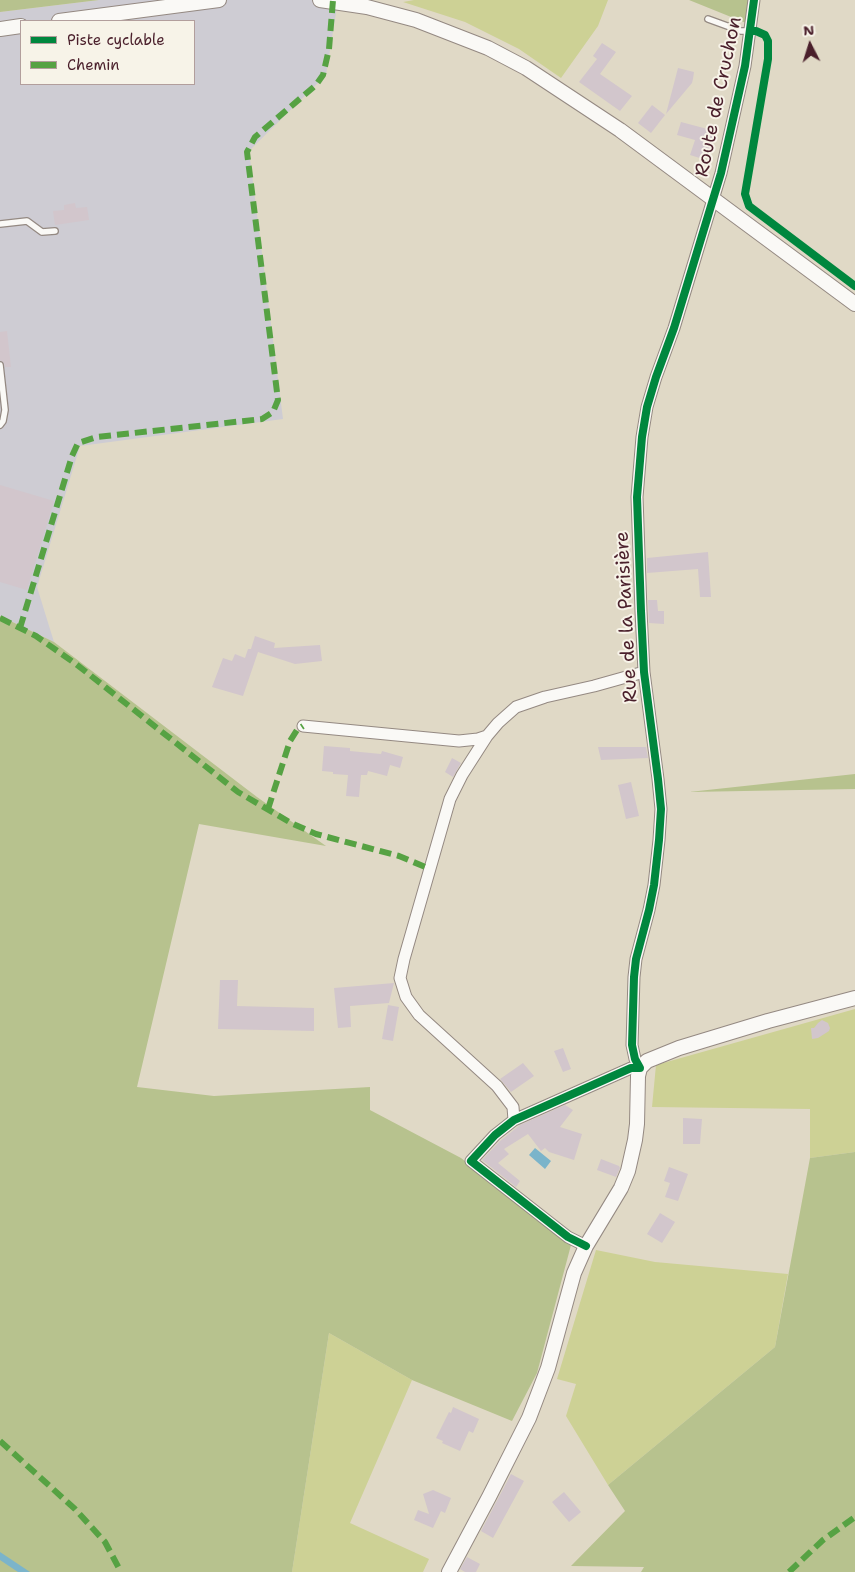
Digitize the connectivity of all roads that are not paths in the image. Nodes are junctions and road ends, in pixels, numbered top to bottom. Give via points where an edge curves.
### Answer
1 (219, 0) edge
2 (320, 0) edge
3 (754, 0) edge
4 (708, 19) dead end
5 (67, 20) edge
6 (20, 26) edge
7 (0, 29) edge
8 (750, 31) junction
9 (714, 200) junction
10 (0, 224) edge
11 (55, 232) dead end
12 (855, 304) edge
13 (0, 365) edge
14 (0, 425) edge
15 (644, 672) junction
16 (303, 726) dead end
17 (487, 736) junction
18 (855, 998) edge
19 (640, 1068) junction
20 (514, 1120) junction
21 (586, 1246) junction
22 (449, 1572) edge

1 - 5 street
2 - 9 street via 392,13 488,48 526,68 620,130
3 - 8 street, Route de Cruchon
4 - 8 lane
6 - 7 street
8 - 9 street, Route de Cruchon via 734,122
9 - 12 street
9 - 15 street, Rue de la Parisière via 656,377 642,437 638,497
10 - 11 lane via 27,221 42,232
13 - 14 lane via 5,410
15 - 17 street via 516,707
15 - 19 street, Rue de la Parisière via 661,809 654,885 634,977 632,1045
16 - 17 street via 459,741
17 - 20 street via 450,799 400,978 406,997 419,1015 497,1086 513,1107
18 - 19 street via 679,1048 647,1061
19 - 20 street via 631,1068
19 - 21 street via 637,1124 628,1171
20 - 21 street via 471,1161 568,1237
21 - 22 street via 574,1273 548,1368 529,1418

